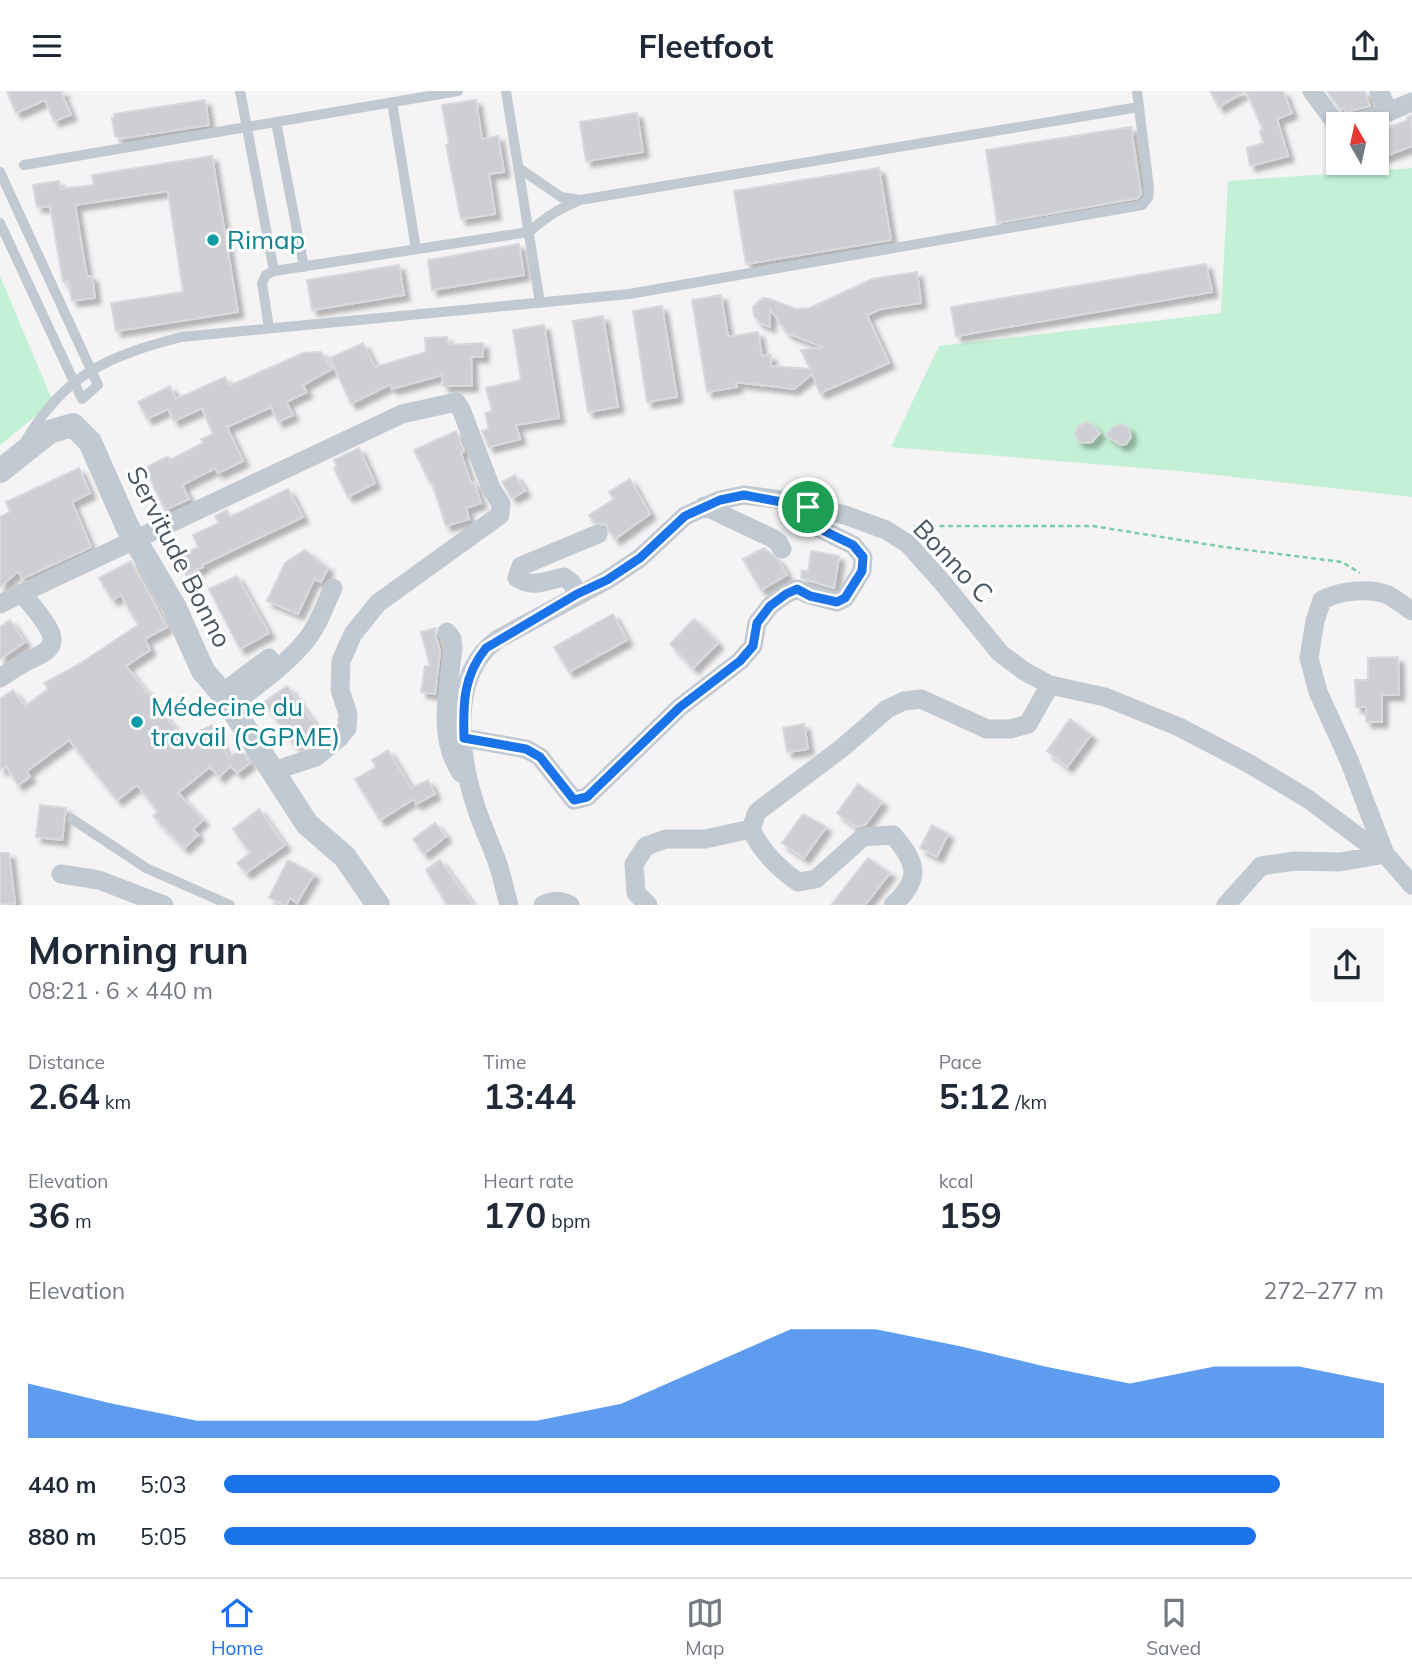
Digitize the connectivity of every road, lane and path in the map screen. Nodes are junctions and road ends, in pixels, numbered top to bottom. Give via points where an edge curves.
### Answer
1 (240, 91) edge
2 (458, 91) edge
3 (506, 91) edge
4 (1137, 91) edge
5 (1312, 91) edge
6 (1379, 91) edge
7 (392, 102) junction
8 (1412, 102) edge
9 (1139, 107) junction
10 (1327, 112) edge
11 (1389, 112) joint
12 (276, 122) junction
13 (247, 128) junction
14 (24, 165) dead end
15 (519, 168) junction
16 (0, 172) edge
17 (580, 201) junction
18 (0, 223) edge
19 (529, 232) junction
20 (416, 249) junction
21 (304, 267) junction
22 (274, 271) junction
23 (540, 303) junction
24 (269, 328) junction
25 (91, 369) junction
26 (74, 382) junction
27 (9, 464) edge
28 (704, 506) junction
29 (808, 507) junction
30 (886, 530) junction
31 (598, 534) dead end
32 (136, 538) junction
33 (782, 549) dead end
34 (333, 588) dead end
35 (1376, 591) junction
36 (22, 593) junction
37 (577, 594) junction
38 (0, 604) edge
39 (1412, 611) edge
40 (447, 632) dead end
41 (286, 644) dead end
42 (0, 678) edge
43 (1050, 685) junction
44 (226, 699) junction
45 (464, 738) junction
46 (273, 771) junction
47 (470, 787) junction
48 (72, 820) dead end
49 (751, 829) junction
50 (1384, 854) junction
51 (61, 874) dead end
52 (1412, 885) edge
53 (164, 905) edge
54 (230, 905) edge
55 (377, 905) edge
56 (509, 905) edge
57 (543, 905) edge
58 (570, 905) edge
59 (648, 905) edge
60 (893, 905) edge
61 (1226, 905) edge

1 - 13 lane
2 - 7 lane
3 - 15 lane
4 - 9 lane
5 - 10 street
6 - 11 street
7 - 12 lane
7 - 20 lane
8 - 11 street
9 - 17 lane
9 - 23 lane via 1149,188 1142,205 629,294
12 - 13 lane
12 - 21 lane
13 - 14 lane
13 - 22 lane
15 - 17 lane via 561,197
15 - 19 lane
16 - 25 lane
17 - 19 lane via 547,216
18 - 26 lane
19 - 20 lane
19 - 23 lane
20 - 21 lane
21 - 22 lane
22 - 24 lane via 262,283
23 - 24 lane
24 - 25 lane via 181,337
25 - 26 lane
25 - 26 lane via 98,385 82,399
26 - 27 lane via 42,414
27 - 32 street, Servitude Bonno via 49,432 73,425 90,442
28 - 29 street, Bonno C via 744,495
28 - 33 street via 772,538
28 - 37 street, Bonno C via 685,516 640,558
29 - 30 street, Bonno C
29 - 45 street via 806,522 853,545 863,557 862,571 845,598 830,602 797,589 770,606 757,623 753,646 740,661 680,707 587,797 574,800 540,757 526,749
30 - 35 path via 1093,526 1342,562 1358,570
30 - 43 street, Bonno C via 908,544 1000,653
31 - 37 street via 521,566 517,575 525,583 537,585 564,577
32 - 36 street
32 - 44 street, Servitude Bonno via 203,671
32 - 46 street via 402,414 453,401 461,409 501,504 500,515 378,603 353,634 341,661 340,690 348,714 347,728 316,757
34 - 44 street via 312,633 299,648 244,696
35 - 39 street
35 - 50 street via 1322,600 1310,658 1318,692
36 - 38 street
36 - 42 street via 51,632 51,647
37 - 45 street, Bonno C via 498,639 475,661 463,703
40 - 47 street via 453,647 445,722 453,761
41 - 44 street, Servitude Bonno
43 - 49 street via 1028,724 1010,729 987,729 921,699 887,709 757,812
43 - 50 street, Bonno C via 1105,697 1179,727 1308,799
44 - 46 street, Servitude Bonno
45 - 47 street, Bonno C
46 - 55 street, Servitude Bonno via 307,824 345,857
47 - 56 street, Bonno C
48 - 54 lane via 146,868
49 - 59 street via 705,839 666,839 646,846 634,864 636,893
49 - 60 street via 780,870 798,882 816,879 863,837 893,835 909,854 913,872 908,891
50 - 52 street
50 - 61 street via 1340,862 1261,866
51 - 53 street via 99,880
57 - 58 street via 560,900

